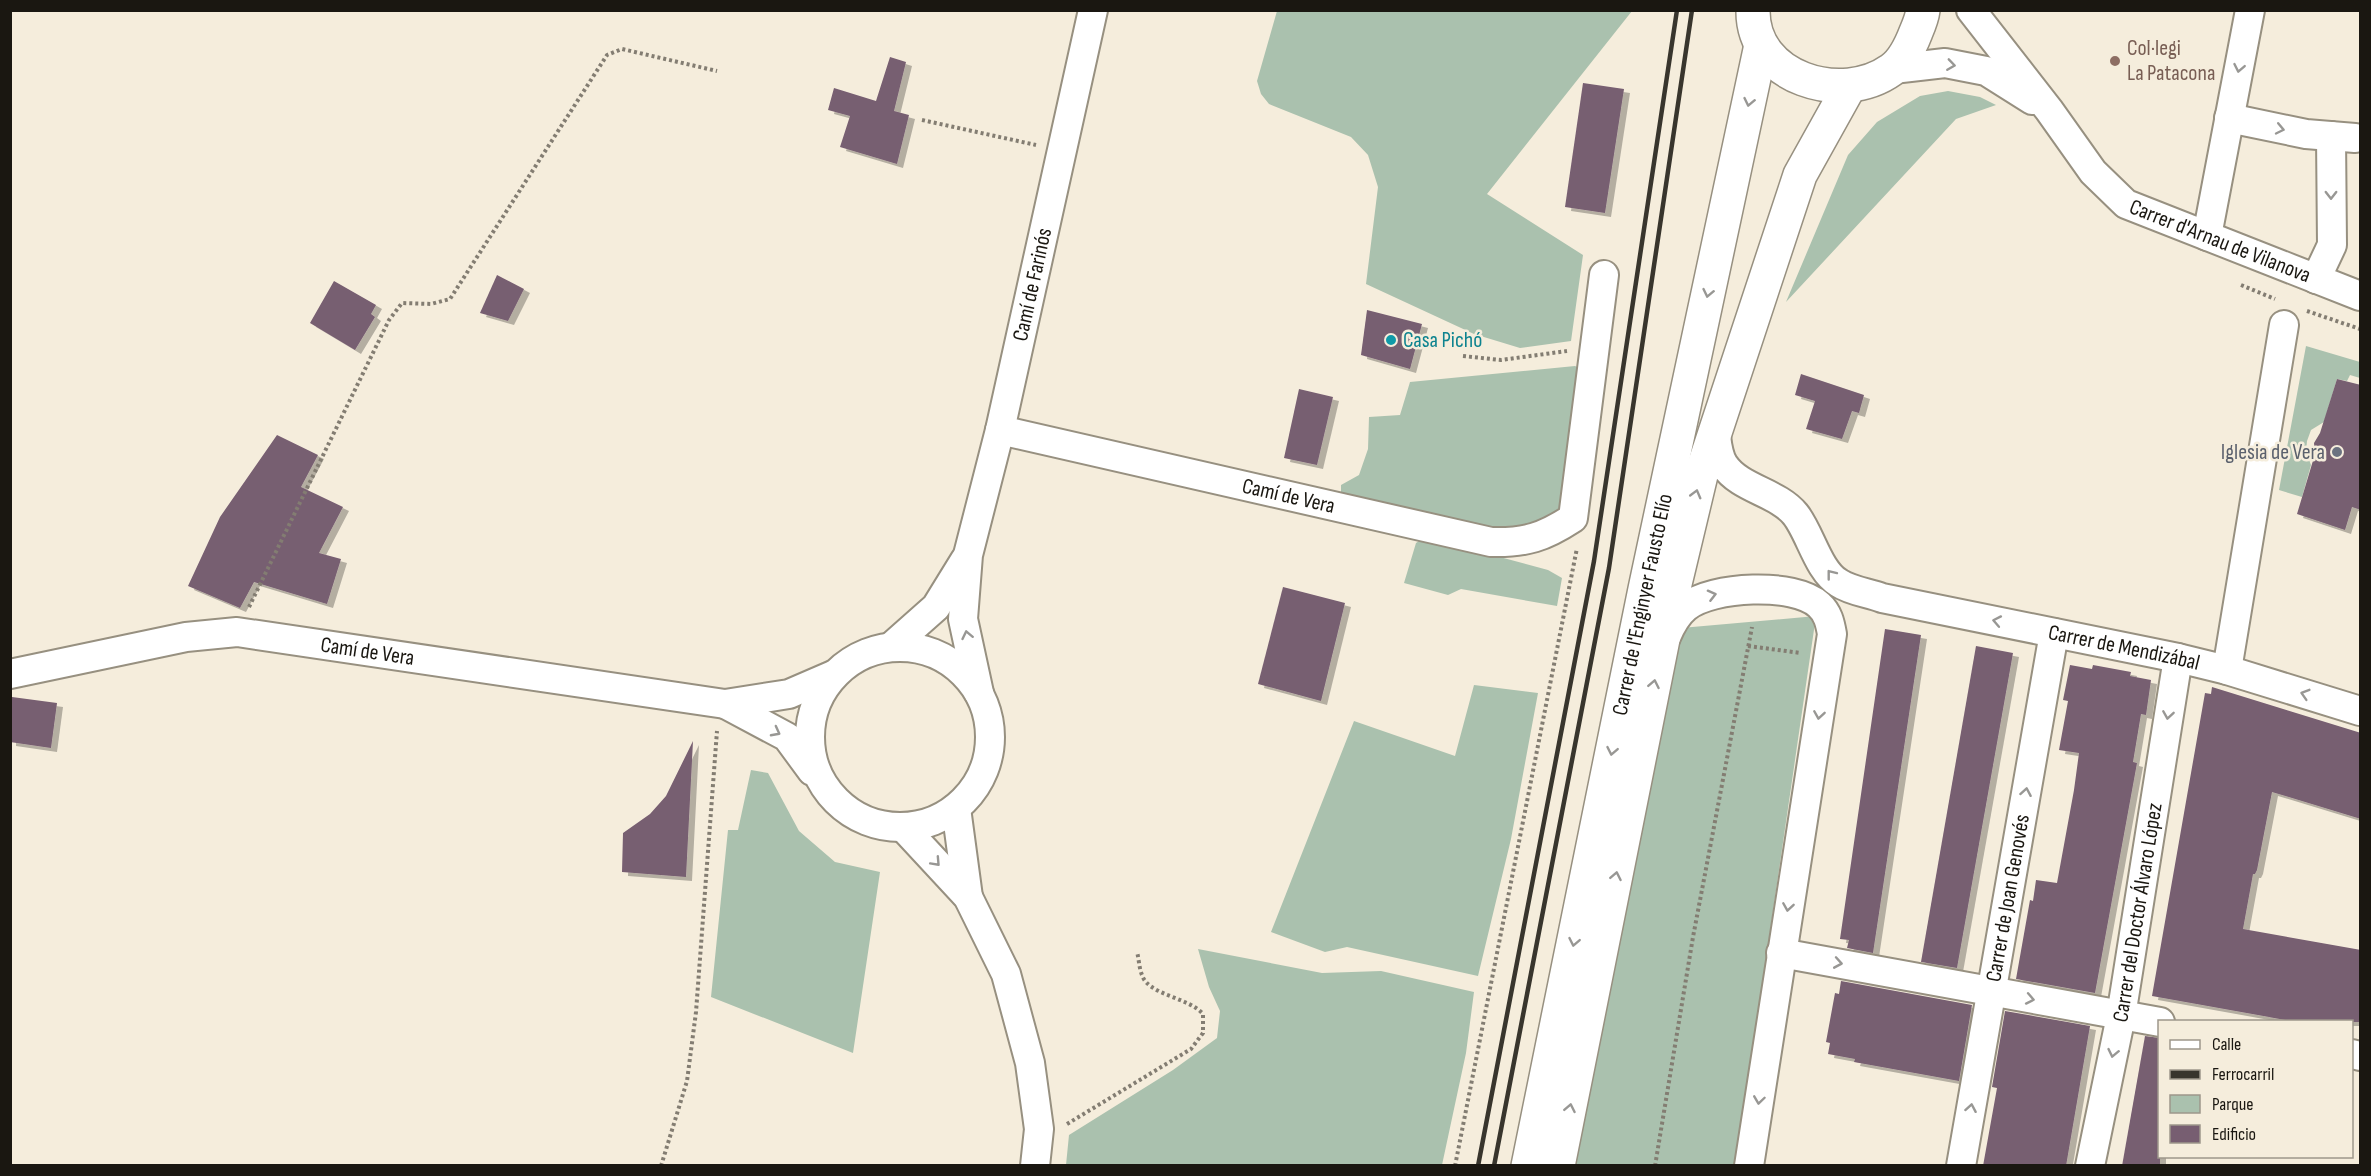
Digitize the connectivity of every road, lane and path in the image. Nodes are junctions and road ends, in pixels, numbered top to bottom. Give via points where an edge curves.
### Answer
1 (1093, 10) edge
2 (1753, 10) edge
3 (1923, 10) edge
4 (1971, 10) edge
5 (2250, 10) edge
6 (1761, 45) junction
7 (1893, 69) junction
8 (717, 71) dead end
9 (1849, 87) junction
10 (2049, 110) junction
11 (2229, 118) junction
12 (922, 120) dead end
13 (1063, 151) junction
14 (2207, 236) junction
15 (1604, 275) dead end
16 (2316, 279) junction
17 (2361, 296) edge
18 (2284, 326) dead end
19 (1594, 347) junction
20 (1463, 356) dead end
21 (1715, 429) junction
22 (1000, 430) junction
23 (1573, 518) junction
24 (968, 555) junction
25 (1882, 598) junction
26 (1752, 627) dead end
27 (237, 632) junction
28 (2054, 633) junction
29 (892, 646) junction
30 (1748, 646) junction
31 (1830, 646) junction
32 (1661, 650) junction
33 (2178, 658) junction
34 (2227, 670) junction
35 (10, 675) edge
36 (833, 675) junction
37 (979, 693) junction
38 (725, 704) junction
39 (2361, 711) edge
40 (821, 783) junction
41 (956, 808) junction
42 (904, 828) junction
43 (968, 897) junction
44 (1137, 952) dead end
45 (1781, 953) junction
46 (1991, 992) junction
47 (2121, 1016) junction
48 (2158, 1022) edge
49 (1036, 1156) edge
50 (661, 1166) edge
51 (1455, 1166) edge
52 (1528, 1166) edge
53 (1558, 1166) edge
54 (1655, 1166) edge
55 (1749, 1166) edge
56 (1961, 1166) edge
57 (2090, 1166) edge

1 - 13 street, Camí de Farinós
2 - 6 main road
3 - 7 main road via 1911,45
4 - 10 street, Carrer d'Arnau de Vilanova
5 -> 11 street
6 - 9 main road via 1778,64 1799,78 1823,86
6 -> 52 main road, Carrer de l'Enginyer Fausto Elío via 1647,578
7 - 9 main road via 1872,81
7 -> 10 street, Carrer d'Arnau de Vilanova via 1945,63 1986,71
8 - 27 path via 622,49 607,55 450,299 431,304 402,303 389,320
9 - 21 main road, Carrer de l'Enginyer Fausto Elío via 1800,175
10 - 14 street, Carrer d'Arnau de Vilanova via 2093,172 2126,204
11 - 14 street
11 -> 16 street via 2306,134 2343,137 2331,245
12 - 13 path
13 - 22 street, Camí de Farinós
14 - 16 street, Carrer d'Arnau de Vilanova
15 - 19 street
16 - 17 street, Carrer d'Arnau de Vilanova
18 - 34 street
19 - 20 path via 1501,360
19 - 23 street
25 -> 21 street, Carrer de Mendizábal via 1838,583 1828,573 1796,515 1786,505 1736,477 1724,465
32 -> 21 main road, Carrer de l'Enginyer Fausto Elío via 1685,536
22 - 23 street, Camí de Vera via 1491,542 1519,543
22 - 24 street, Camí de Farinós
23 - 51 path via 1581,532
24 - 29 street, Camí de Farinós via 936,607
37 -> 24 street, Camí de Farinós via 963,619
28 -> 25 street, Carrer de Mendizábal
25 - 31 street, Carrer de Mendizábal via 1848,608 1838,618
26 - 30 path
27 - 35 street, Camí de Vera via 186,637
27 - 38 street, Camí de Vera
28 - 33 street, Carrer de Mendizábal
46 -> 28 street, Carrer de Joan Genovés
29 - 36 street via 870,651
29 - 37 street via 917,648 942,657 963,672
30 - 31 path
30 - 54 path
32 -> 31 street, Carrer de l'Enginyer Fausto Elío via 1672,622 1685,607 1722,592 1784,591 1809,598 1829,618
31 -> 45 street
53 -> 32 main road, Carrer de l'Enginyer Fausto Elío
33 - 34 street, Carrer de Mendizábal
33 -> 47 street, Carrer del Doctor Álvaro López
39 -> 34 street, Carrer de Mendizábal
36 - 38 street, Camí de Vera via 789,694
36 - 40 street via 817,699 809,727 810,756
37 - 41 street via 988,716 991,742 986,767 974,790
38 -> 40 street, Camí de Vera via 787,737
38 - 50 path via 717,732 696,1012 687,1081
40 - 42 street via 836,802 856,817 879,826
41 - 42 street via 932,822
41 - 43 street
42 -> 43 street
43 - 49 street via 1006,974 1030,1063 1039,1129
44 - 49 path via 1148,986 1196,1005 1203,1014 1203,1033 1191,1049 1063,1126
45 -> 46 street
45 -> 55 street
46 -> 47 street
56 -> 46 street, Carrer de Joan Genovés
47 - 48 street
47 -> 57 street, Carrer del Doctor Álvaro López

